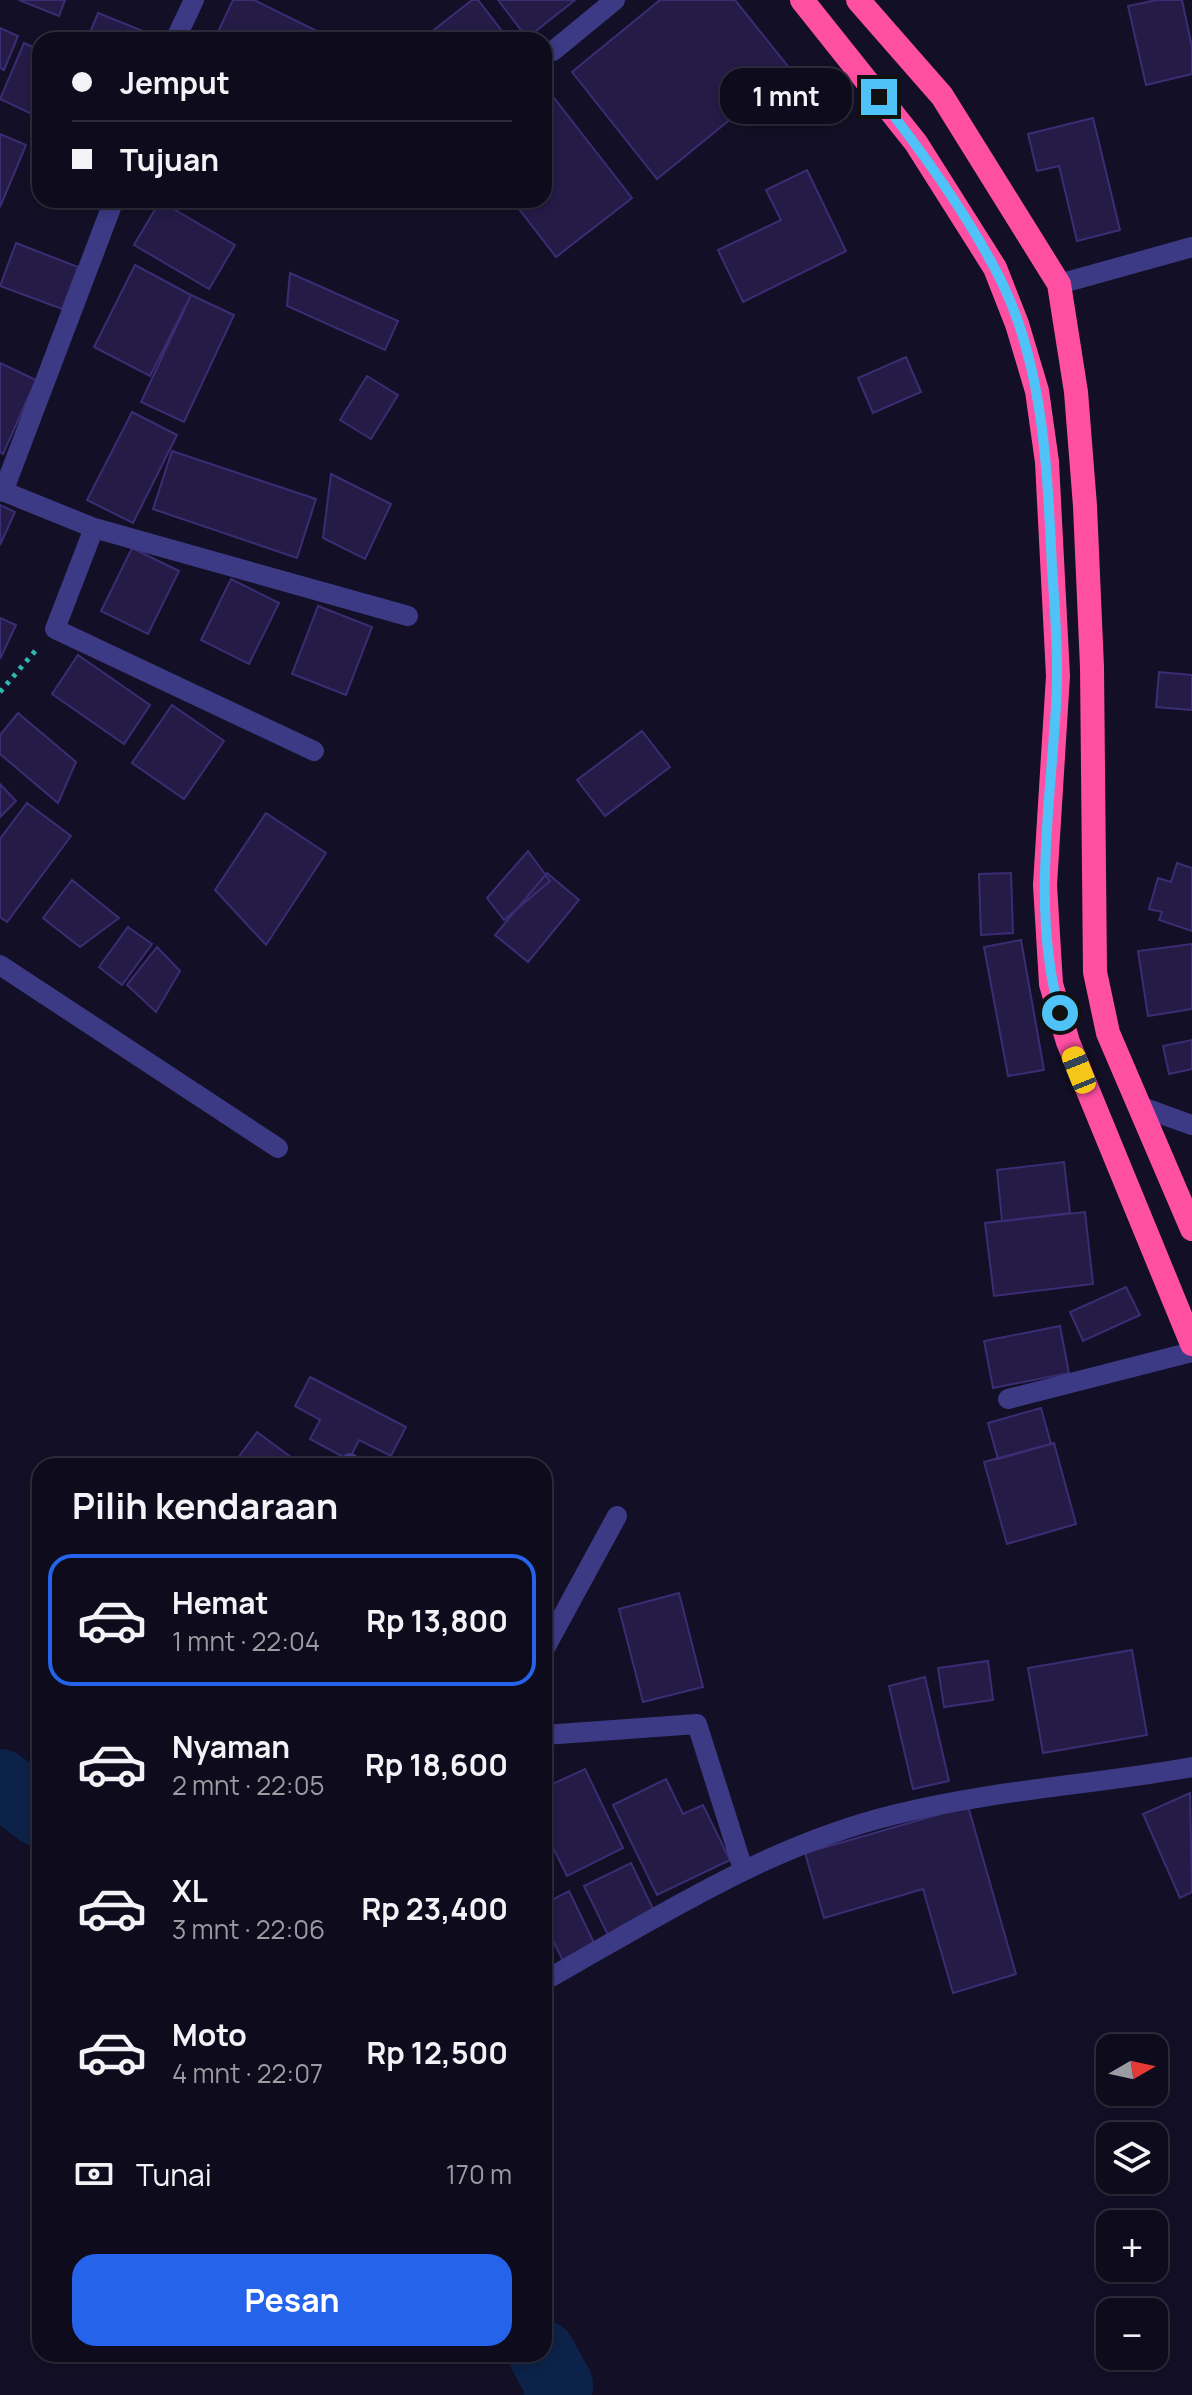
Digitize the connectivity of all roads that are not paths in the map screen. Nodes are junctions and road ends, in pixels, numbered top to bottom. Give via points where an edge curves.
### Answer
1 (194, 0) edge
2 (615, 0) edge
3 (802, 0) edge
4 (858, 0) edge
5 (179, 32) edge
6 (553, 51) dead end
7 (111, 208) edge
8 (1192, 247) edge
9 (1059, 284) junction
10 (1, 491) edge
11 (94, 528) junction
12 (408, 616) dead end
13 (314, 751) dead end
14 (0, 965) edge
15 (1139, 1106) junction
16 (1192, 1125) edge
17 (278, 1148) dead end
18 (1192, 1229) edge
19 (1192, 1344) edge
20 (1192, 1352) edge
21 (1008, 1399) dead end
22 (617, 1516) dead end
23 (552, 1635) edge
24 (552, 1734) edge
25 (1192, 1767) edge
26 (743, 1869) junction
27 (552, 1976) edge

1 - 5 street
2 - 6 street
3 - 19 highway via 916,143 995,268 1037,391 1047,462 1058,676 1045,885 1051,984 1068,1042
4 - 9 highway via 942,96
7 - 10 street
8 - 9 street
9 - 15 highway via 1076,392 1085,506 1095,972 1108,1033
10 - 11 street
11 - 12 street
11 - 13 street via 55,629
14 - 17 street
15 - 16 street
15 - 18 highway
20 - 21 street
22 - 23 street
24 - 26 street via 697,1724
25 - 26 street via 990,1793 890,1815
26 - 27 street

